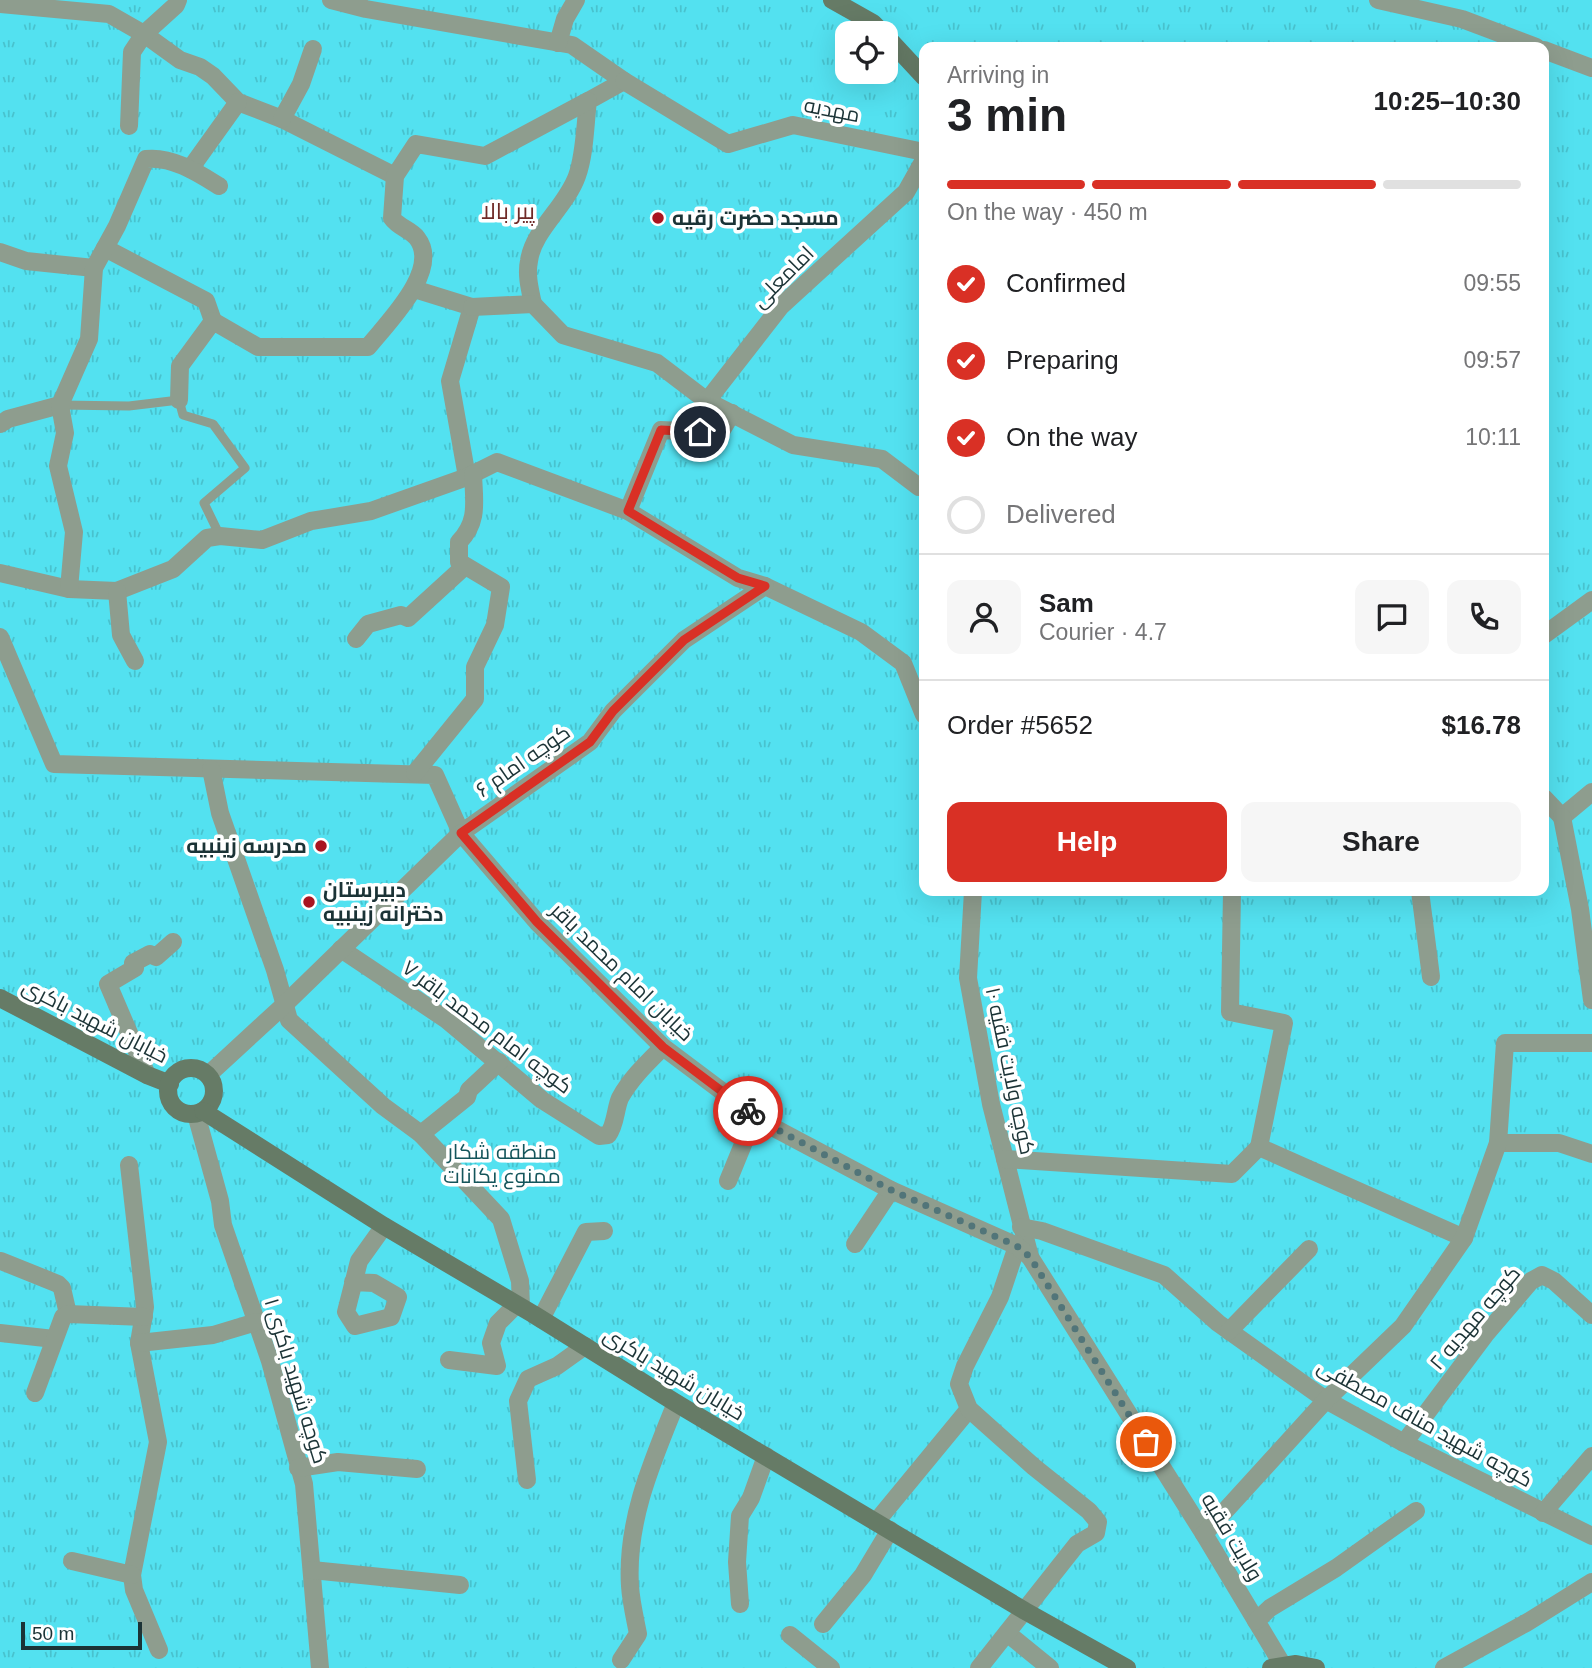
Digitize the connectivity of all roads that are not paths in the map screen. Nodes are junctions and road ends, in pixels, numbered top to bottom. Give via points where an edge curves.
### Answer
1 (178, 0) edge
2 (331, 0) edge
3 (576, 0) edge
4 (832, 0) edge
5 (1378, 0) edge
6 (0, 4) edge
7 (869, 21) edge
8 (144, 34) junction
9 (1523, 42) edge
10 (558, 43) junction
11 (313, 48) dead end
12 (898, 50) edge
13 (1549, 52) edge
14 (1592, 68) edge
15 (919, 72) edge
16 (624, 81) junction
17 (589, 101) junction
18 (238, 102) junction
19 (282, 119) junction
20 (129, 126) dead end
21 (919, 151) edge
22 (190, 169) junction
23 (919, 169) edge
24 (395, 176) junction
25 (219, 186) dead end
26 (105, 248) junction
27 (0, 252) edge
28 (94, 268) junction
29 (414, 289) junction
30 (533, 304) junction
31 (472, 307) junction
32 (213, 321) junction
33 (179, 400) junction
34 (707, 401) junction
35 (60, 405) junction
36 (732, 413) junction
37 (0, 424) edge
38 (470, 475) junction
39 (919, 487) edge
40 (628, 511) junction
41 (220, 536) junction
42 (464, 566) junction
43 (0, 573) edge
44 (765, 586) junction
45 (69, 589) junction
46 (117, 591) junction
47 (1592, 600) edge
48 (1549, 631) edge
49 (0, 637) edge
50 (356, 639) dead end
51 (135, 661) dead end
52 (919, 703) edge
53 (211, 769) junction
54 (415, 773) junction
55 (1592, 793) edge
56 (1549, 803) edge
57 (1562, 817) junction
58 (461, 833) junction
59 (973, 896) edge
60 (1232, 896) edge
61 (1421, 896) edge
62 (173, 942) dead end
63 (341, 949) junction
64 (1431, 977) dead end
65 (0, 998) edge
66 (1592, 1000) edge
67 (284, 1005) junction
68 (1592, 1043) edge
69 (663, 1047) junction
70 (499, 1062) junction
71 (147, 1075) junction
72 (208, 1075) junction
73 (170, 1084) junction
74 (200, 1113) junction
75 (758, 1119) junction
76 (421, 1134) junction
77 (1498, 1143) junction
78 (1259, 1147) junction
79 (1592, 1154) edge
80 (1005, 1158) junction
81 (129, 1165) dead end
82 (728, 1181) dead end
83 (891, 1190) junction
84 (384, 1226) junction
85 (1021, 1227) junction
86 (604, 1231) dead end
87 (1464, 1238) junction
88 (855, 1244) dead end
89 (1309, 1249) dead end
90 (1024, 1252) junction
91 (1, 1261) edge
92 (354, 1282) dead end
93 (519, 1306) junction
94 (68, 1314) junction
95 (1592, 1315) edge
96 (144, 1317) junction
97 (541, 1319) junction
98 (256, 1322) junction
99 (1229, 1331) junction
100 (0, 1333) edge
101 (54, 1339) junction
102 (139, 1343) junction
103 (585, 1346) junction
104 (449, 1360) dead end
105 (35, 1393) dead end
106 (1326, 1400) junction
107 (676, 1403) junction
108 (969, 1409) junction
109 (1404, 1443) junction
110 (766, 1456) junction
111 (1592, 1456) edge
112 (298, 1468) junction
113 (417, 1469) dead end
114 (527, 1480) dead end
115 (1416, 1511) dead end
116 (1543, 1513) junction
117 (883, 1526) junction
118 (1204, 1534) junction
119 (1592, 1536) edge
120 (72, 1561) dead end
121 (312, 1570) junction
122 (132, 1575) junction
123 (1592, 1582) edge
124 (460, 1584) dead end
125 (740, 1604) dead end
126 (1025, 1611) junction
127 (1256, 1620) junction
128 (823, 1623) dead end
129 (1007, 1633) junction
130 (790, 1634) dead end
131 (159, 1650) dead end
132 (621, 1660) dead end
133 (1276, 1666) edge
134 (320, 1668) edge
135 (831, 1668) edge
136 (979, 1668) edge
137 (1050, 1668) edge
138 (1127, 1668) edge
139 (1316, 1668) edge
140 (1444, 1668) edge

1 - 8 street
2 - 10 street, مهدیه
3 - 10 street
4 - 7 main road
5 - 9 street via 1462,19
6 - 8 street via 109,14
8 - 18 street via 180,60 214,76
8 - 20 street via 132,52
10 - 16 street, مهدیه via 572,45
11 - 19 street
12 - 15 main road
13 - 14 street
16 - 17 street
16 - 21 street, مهدیه via 728,144 793,125
17 - 24 street via 485,156 416,144
17 - 30 street via 578,173 568,198 530,252
18 - 19 street
18 - 22 street
19 - 24 street
22 - 25 street
22 - 26 street via 146,159
23 - 34 street, امامعلی via 906,192 781,306
24 - 29 street via 392,218 418,239 423,252
26 - 28 street
26 - 32 street via 206,301
27 - 28 street via 26,261
28 - 35 street via 89,339
29 - 31 street
29 - 32 street via 368,347 258,347
30 - 31 street
30 - 34 street via 564,335 657,363
31 - 38 street via 450,381
32 - 33 street via 180,366
33 - 35 lane via 129,406
33 - 41 lane via 183,415 213,424 245,468 204,503
34 - 36 street
35 - 37 street
35 - 45 street via 65,432 58,466 74,532
36 - 39 street via 793,445 882,459
36 - 40 street via 720,432 661,430
38 - 40 street via 497,462
38 - 41 street via 371,510 311,521 262,540
38 - 42 street via 474,516 459,542 459,562
40 - 44 street via 738,578
41 - 46 street via 207,538 173,569
42 - 50 street via 408,618 401,615 368,624
42 - 54 street via 500,587 495,625 475,667 475,699
43 - 45 street
44 - 52 street via 861,632 903,663
44 - 58 street, کوچه امام ۶ via 684,640 613,711 590,742
45 - 46 street
46 - 51 street via 121,635
47 - 48 street
49 - 53 street via 54,764
53 - 54 street
53 - 67 street via 220,813
54 - 58 street, خیابان امام محمد باقر via 436,775
55 - 57 street
56 - 57 street
57 - 66 street
58 - 63 street, کوچه امام ۶
58 - 69 street, خیابان امام محمد باقر via 537,922
59 - 80 street, کوچه ولایت فقیه ۱۰ via 968,978
60 - 78 street via 1230,1012 1284,1023
61 - 64 street
62 - 71 street via 156,957 150,954 133,963 135,968 108,984
63 - 67 street, کوچه امام ۶
63 - 70 street, کوچه امام محمد باقر ۷ via 447,1020
65 - 71 main road, خیابان شهید باکری
67 - 72 street, کوچه امام ۶
67 - 76 street via 289,1020
68 - 77 street via 1505,1042
69 - 70 street, کوچه امام محمد باقر ۷ via 638,1071 619,1100 612,1130 599,1136 542,1100
69 - 75 street, خیابان امام محمد باقر
70 - 76 street via 468,1090 467,1097
71 - 73 main road, خیابان شهید باکری
72 - 73 main road via 191,1068 182,1070
72 - 74 main road via 214,1094 211,1104
73 - 74 main road via 174,1107 184,1113
74 - 84 main road, خیابان شهید باکری
74 - 98 street, کوچه شهید باکری ۱ via 223,1225
75 - 82 street
75 - 83 street, خیابان امام محمد باقر
76 - 93 street via 501,1219 520,1281
77 - 79 street via 1559,1143
77 - 87 street
78 - 80 street via 1232,1174
78 - 87 street
80 - 85 street, کوچه ولایت فقیه ۱۰
81 - 96 street
83 - 88 street
83 - 90 street, خیابان امام محمد باقر
84 - 92 street via 359,1261
84 - 93 main road, خیابان شهید باکری
85 - 90 street, کوچه ولایت فقیه ۱۰
85 - 99 street, کوچه شهید مناف مصطفی via 1164,1275
86 - 97 street via 586,1232
87 - 106 street via 1403,1326
89 - 99 street
90 - 108 street via 965,1366 960,1384
90 - 118 street, ولایت فقیه
91 - 94 street via 58,1284
93 - 97 main road, خیابان شهید باکری
93 - 104 street via 498,1323 491,1343 496,1366
94 - 96 street
94 - 101 street
95 - 109 street, کوچه مهدیه ۲ via 1553,1281 1542,1275 1531,1281
96 - 102 street
97 - 103 main road, خیابان شهید باکری
98 - 102 street via 213,1335
98 - 112 street, کوچه شهید باکری ۱
99 - 106 street, کوچه شهید مناف مصطفی
100 - 101 street
101 - 105 street
102 - 122 street via 158,1442
103 - 107 main road, خیابان شهید باکری
103 - 114 street via 528,1379 518,1401
106 - 109 street, کوچه شهید مناف مصطفی
106 - 118 street
107 - 110 main road, خیابان شهید باکری
107 - 132 street via 641,1492 630,1585 638,1634
108 - 117 street
108 - 126 street via 1098,1522 1096,1533 1077,1544
109 - 116 street, کوچه شهید مناف مصطفی
110 - 117 main road, خیابان شهید باکری
110 - 125 street via 740,1516
111 - 116 street
112 - 113 street via 338,1462
112 - 121 street, کوچه شهید باکری ۱ via 304,1484
115 - 127 street
116 - 119 street, کوچه شهید مناف مصطفی
117 - 126 main road, خیابان شهید باکری
117 - 128 street via 863,1575
118 - 127 street, ولایت فقیه
120 - 122 street
121 - 124 street
121 - 134 street, کوچه شهید باکری ۱
122 - 131 street
123 - 140 street
126 - 129 street
126 - 138 main road, خیابان شهید باکری
127 - 133 street, ولایت فقیه
129 - 136 street
129 - 137 street
130 - 135 street
133 - 139 main road

